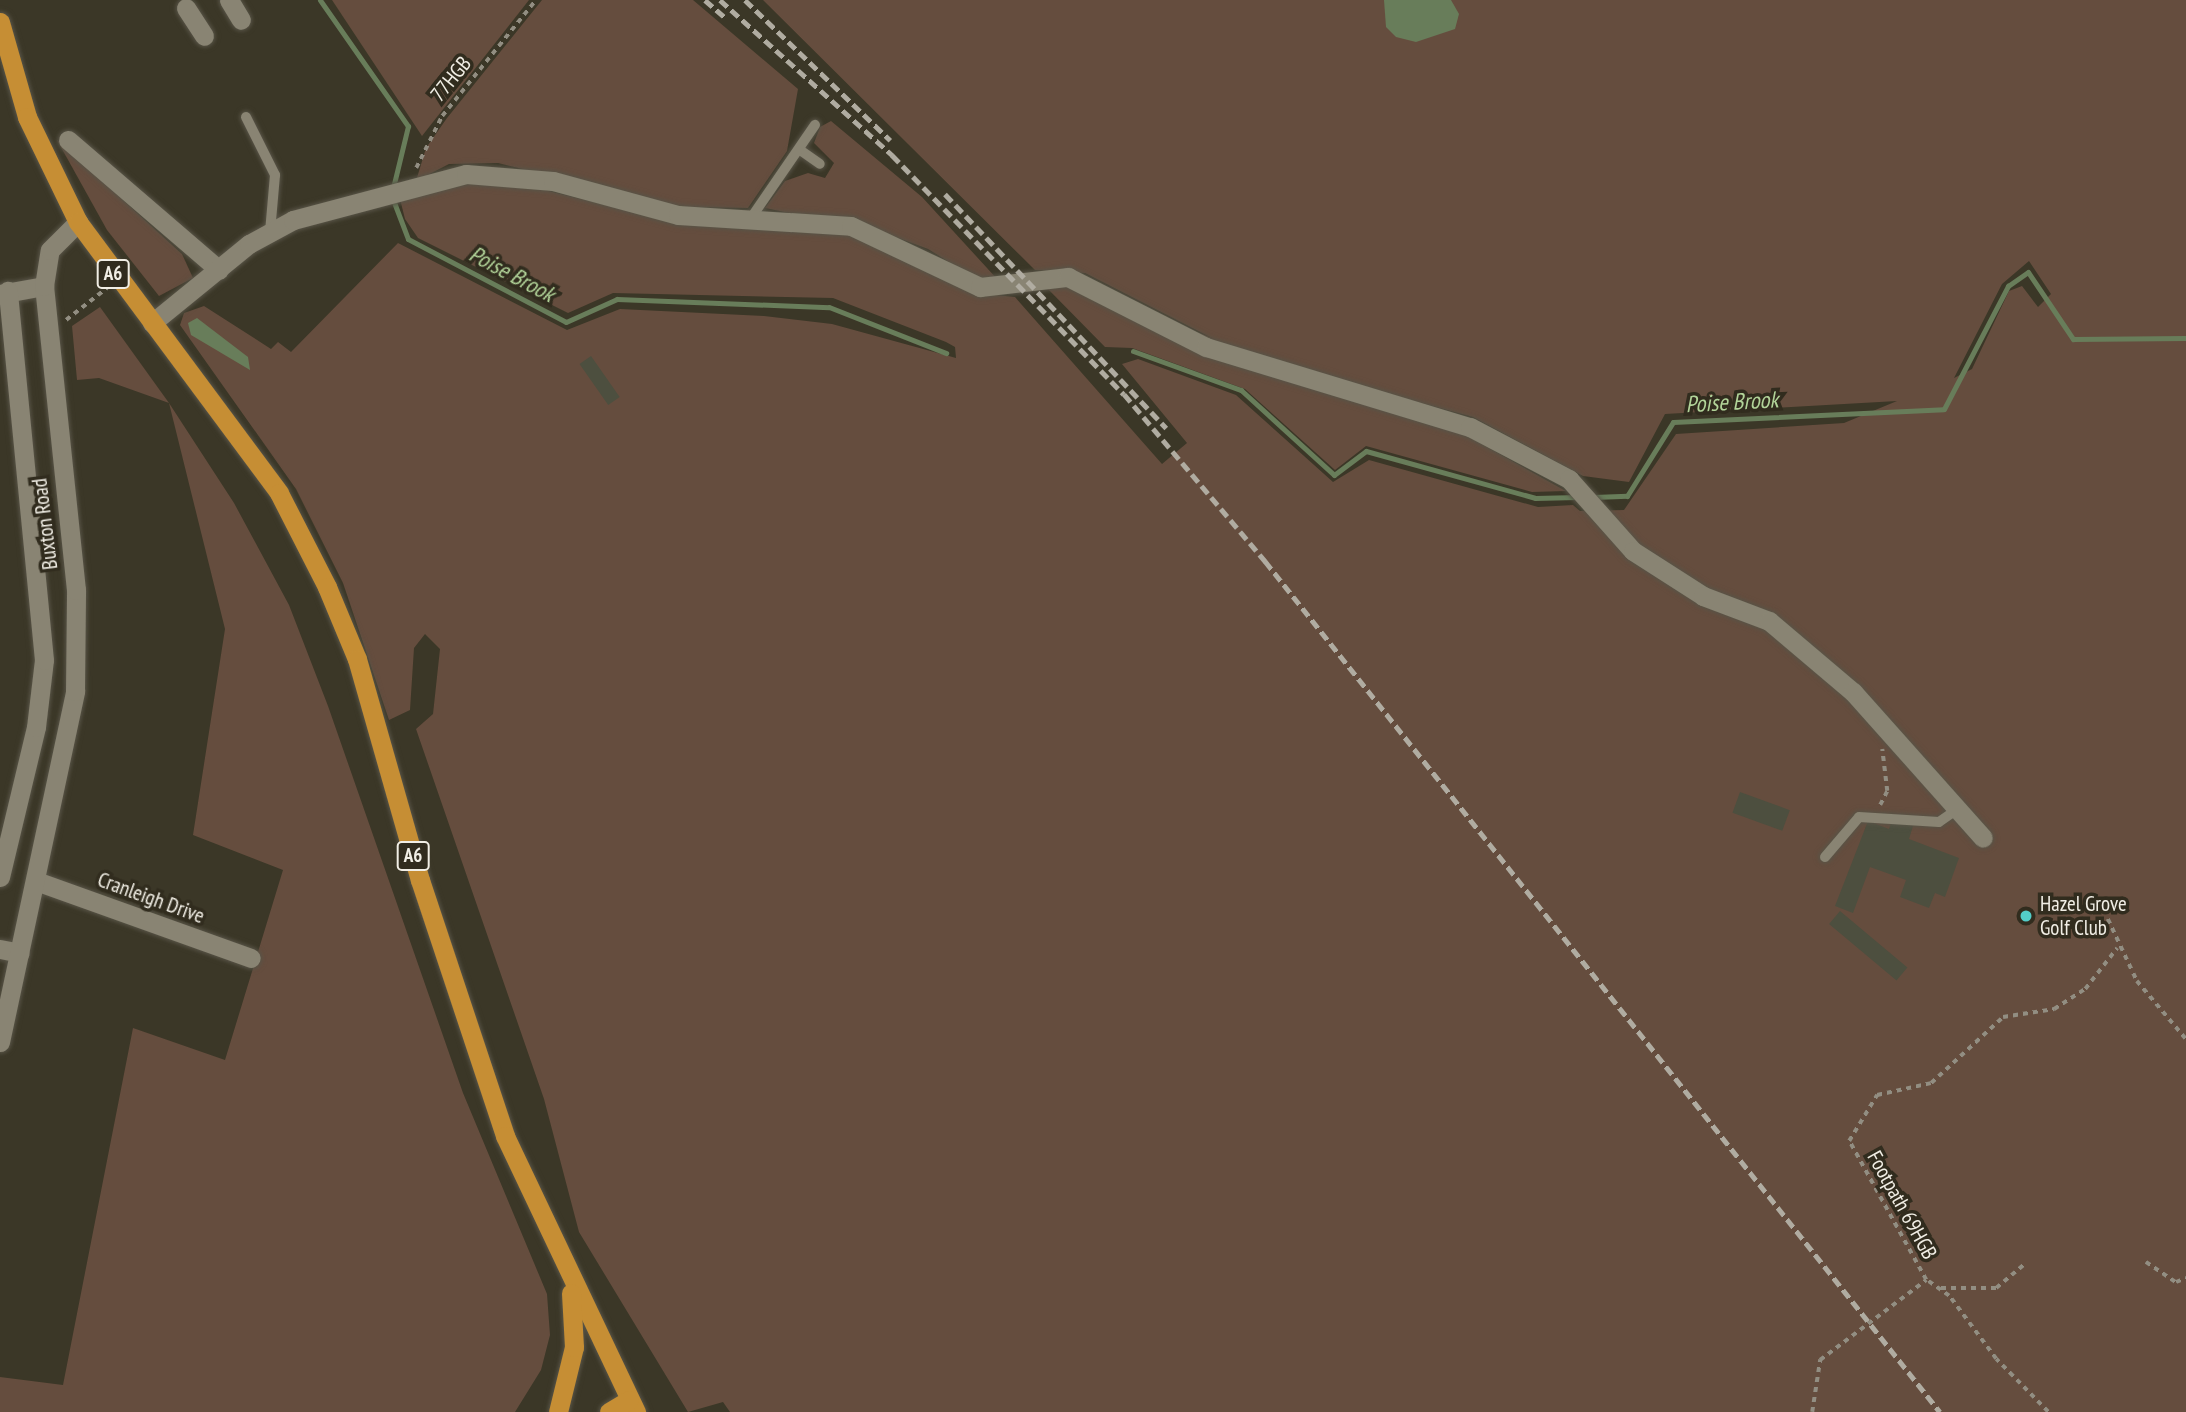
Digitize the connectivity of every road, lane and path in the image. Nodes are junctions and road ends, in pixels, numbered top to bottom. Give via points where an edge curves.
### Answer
1 (229, 0) edge
2 (536, 0) edge
3 (189, 3) edge
4 (241, 20) dead end
5 (0, 22) edge
6 (204, 36) dead end
7 (246, 117) dead end
8 (815, 125) dead end
9 (68, 140) dead end
10 (800, 150) junction
11 (820, 164) dead end
12 (406, 191) junction
13 (751, 218) junction
14 (78, 222) junction
15 (270, 233) junction
16 (219, 270) junction
17 (117, 281) junction
18 (44, 286) junction
19 (4, 293) edge
20 (46, 311) junction
21 (152, 323) junction
22 (1894, 733) junction
23 (1959, 808) junction
24 (1875, 814) junction
25 (1983, 838) dead end
26 (1825, 857) dead end
27 (0, 877) edge
28 (36, 881) junction
29 (2108, 919) dead end
30 (2117, 948) junction
31 (0, 949) edge
32 (20, 953) junction
33 (251, 958) dead end
34 (2186, 1039) edge
35 (0, 1042) edge
36 (2146, 1262) dead end
37 (2025, 1263) dead end
38 (2186, 1278) edge
39 (1926, 1279) junction
40 (570, 1284) junction
41 (1941, 1288) junction
42 (633, 1406) edge
43 (558, 1412) edge
44 (609, 1412) edge
45 (1812, 1412) edge
46 (2048, 1412) edge

1 - 4 street
2 - 12 path, 77HGB via 442,116 422,147
3 - 6 street
5 - 14 highway, A6 via 27,117
7 - 15 lane via 275,175
8 - 10 lane
9 - 16 street
10 - 11 lane
10 - 13 lane
12 - 13 street via 466,174 525,176 678,215
12 - 15 street via 293,220
13 - 22 street via 851,226 980,287 1068,277 1086,282 1239,360 1470,427 1577,486 1624,544 1686,588 1769,621
14 - 17 highway, A6
14 - 18 street, Buxton Road via 50,250
15 - 16 street
16 - 21 street
17 - 20 path via 66,321
17 - 21 highway, A6
18 - 19 street
18 - 20 street, Buxton Road
19 - 27 street, Buxton Road via 44,660 36,727
20 - 28 street, Buxton Road via 77,617 71,721
21 - 40 highway, A6 via 279,493 327,587 357,659 420,880 505,1136
22 - 23 street
22 - 24 path via 1880,753 1887,791
23 - 24 lane via 1939,822
23 - 25 street
24 - 26 lane via 1859,817
28 - 32 street, Buxton Road
28 - 33 street, Cranleigh Drive
29 - 30 path
30 - 34 path
30 - 39 path, Footpath 69HGB via 2085,989 2054,1009 2003,1017 1931,1083 1877,1095 1849,1141
31 - 32 street
32 - 35 street, Buxton Road
36 - 38 path via 2176,1282
37 - 41 path via 1996,1288
39 - 41 path
39 - 45 path, Footpath 69HGB, bridge via 1820,1360
40 - 42 highway, A6
40 - 43 highway via 574,1347
41 - 46 path
42 - 44 highway

